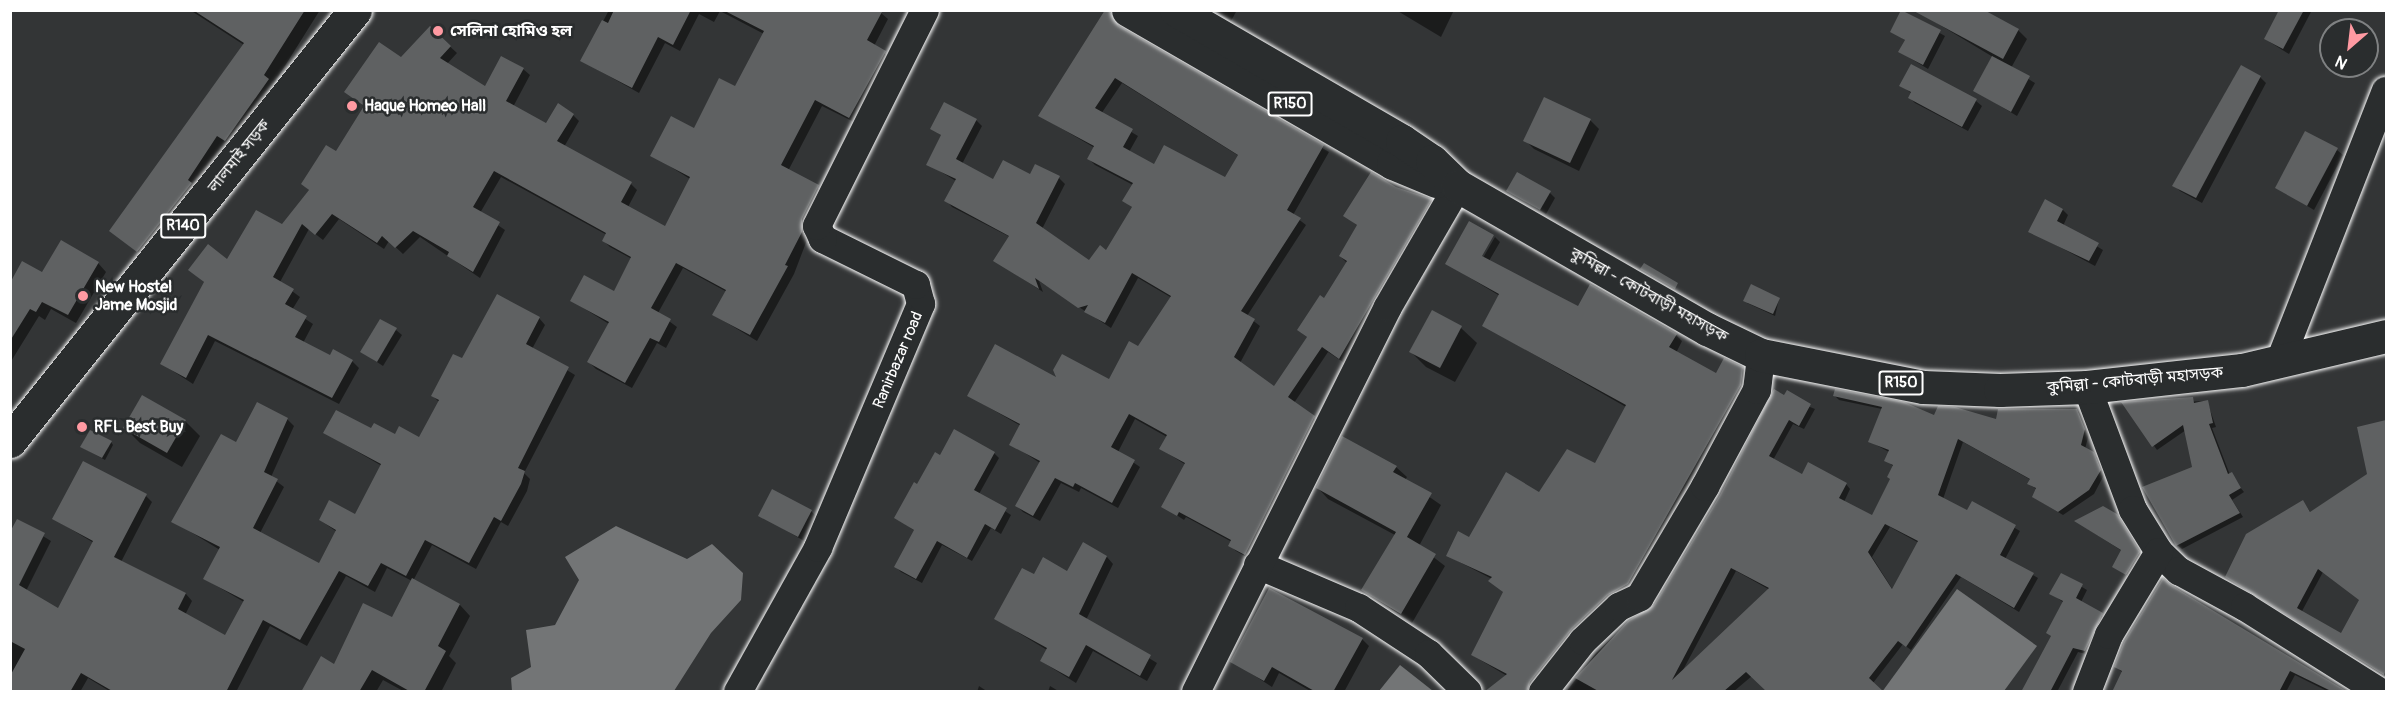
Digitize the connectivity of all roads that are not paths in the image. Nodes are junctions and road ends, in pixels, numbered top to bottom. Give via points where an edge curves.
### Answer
1 (355, 10) edge
2 (926, 10) edge
3 (1128, 10) edge
4 (1176, 10) edge
5 (2386, 91) edge
6 (1458, 186) junction
7 (2386, 336) edge
8 (1761, 355) junction
9 (2280, 361) junction
10 (2087, 387) junction
11 (10, 441) edge
12 (2159, 552) junction
13 (1258, 565) junction
14 (738, 692) edge
15 (1196, 692) edge
16 (1468, 692) edge
17 (1543, 692) edge
18 (2087, 692) edge
19 (2380, 692) edge

1 - 11 main road, লালমাই সড়ক / R140
2 - 14 street, Ranirbazar road via 817,226 823,240 916,285 921,304 818,548
3 - 6 main road, কুমিল্লা - কোটবাড়ী মহাসড়ক / R150 via 1393,163 1425,178
4 - 6 main road, কুমিল্লা - কোটবাড়ী মহাসড়ক / R150 via 1402,141 1432,161
5 - 9 street
6 - 8 main road, কুমিল্লা - কোটবাড়ী মহাসড়ক / R150 via 1707,329
6 - 13 street via 1388,307
7 - 9 main road, কুমিল্লা - কোটবাড়ী মহাসড়ক / R150
8 - 10 main road, কুমিল্লা - কোটবাড়ী মহাসড়ক / R150 via 1923,387
8 - 17 street via 1756,390 1705,488 1640,597 1619,607 1583,641
9 - 10 main road, কুমিল্লা - কোটবাড়ী মহাসড়ক / R150 via 2242,370
10 - 12 street via 2133,510
12 - 18 street via 2109,635
12 - 19 street via 2179,572 2245,607
13 - 15 street
13 - 16 street via 1359,608 1429,654

